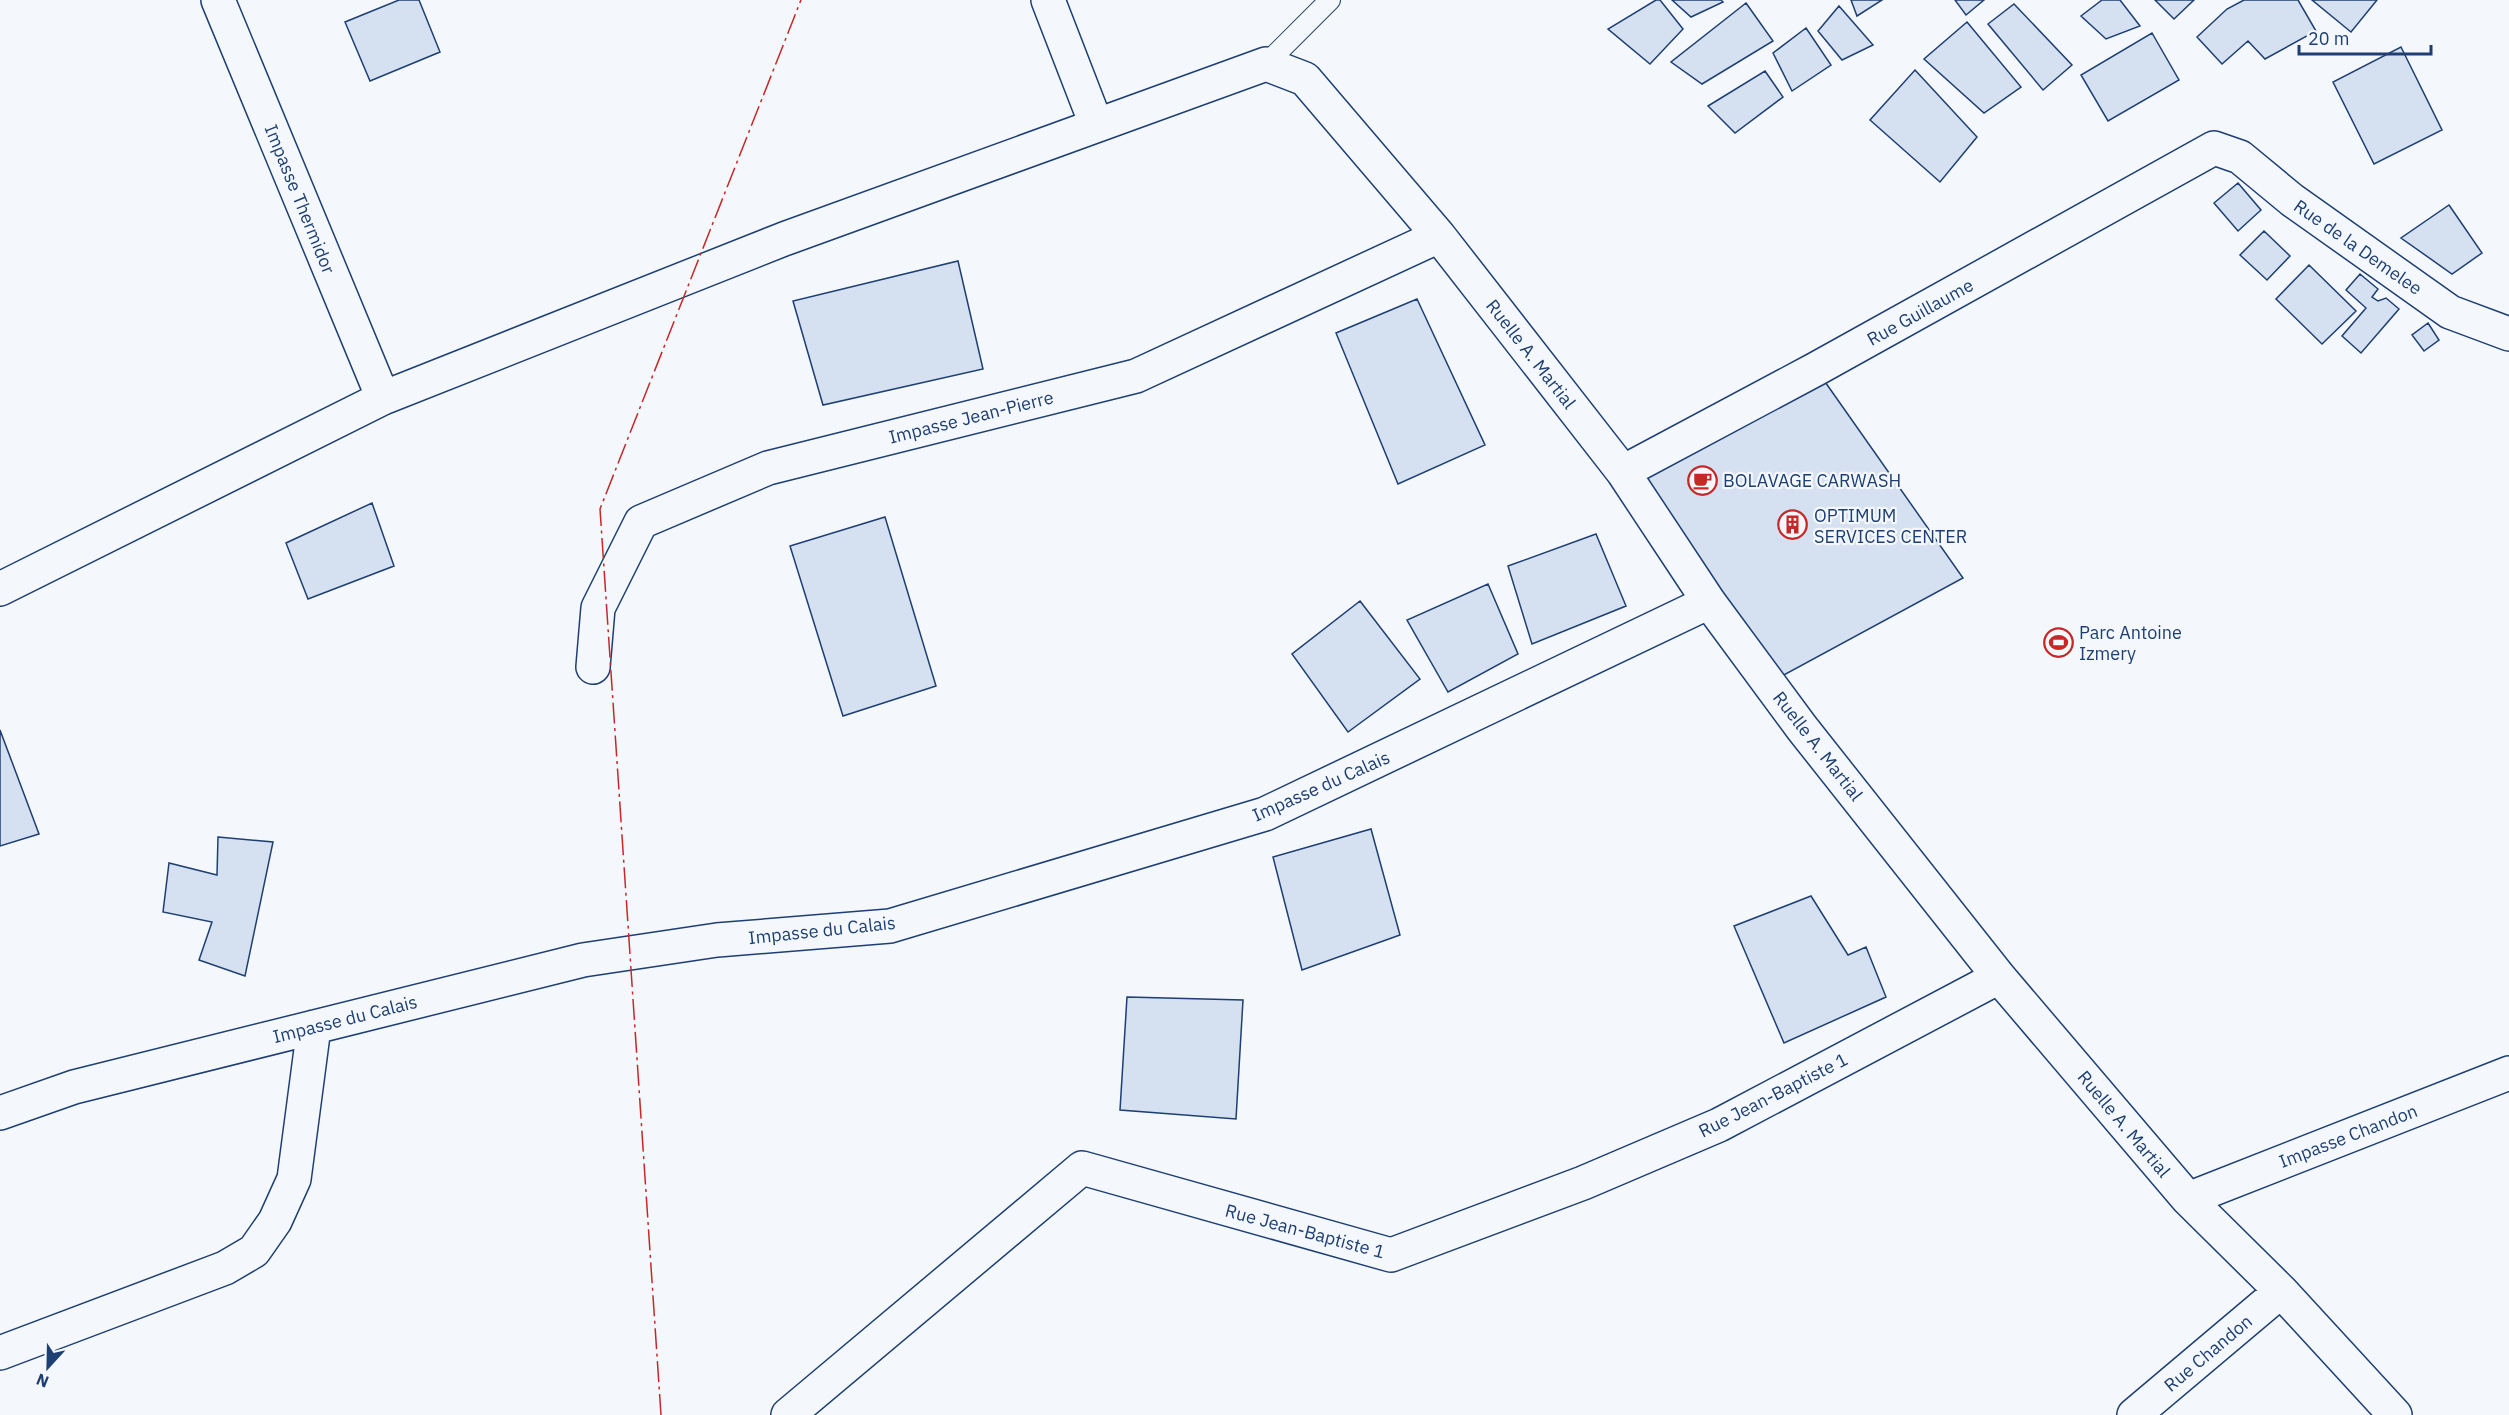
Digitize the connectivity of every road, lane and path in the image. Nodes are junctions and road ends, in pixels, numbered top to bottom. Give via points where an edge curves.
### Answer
1 (218, 0) edge
2 (1048, 0) edge
3 (1330, 0) edge
4 (1266, 64) junction
5 (1096, 124) junction
6 (2214, 148) joint
7 (1439, 236) junction
8 (2509, 334) edge
9 (383, 398) junction
10 (1623, 472) junction
11 (0, 589) edge
12 (1709, 602) junction
13 (593, 667) dead end
14 (2000, 977) junction
15 (314, 1027) junction
16 (2509, 1073) edge
17 (0, 1113) edge
18 (2188, 1198) junction
19 (2281, 1291) junction
20 (0, 1353) edge
21 (788, 1415) edge
22 (2134, 1415) edge
23 (2395, 1415) edge

1 - 9 street, Impasse Thermidor
2 - 5 street
3 - 4 lane
4 - 5 street
4 - 7 street, Ruelle A. Martial via 1305,79
5 - 9 street via 784,239
6 - 8 street, Rue de la Demelee via 2240,157 2292,200 2450,312
6 - 10 street, Rue Guillaume
7 - 10 street, Ruelle A. Martial
7 - 13 street, Impasse Jean-Pierre via 1136,376 768,468 641,522 598,608
9 - 11 street
10 - 12 street, Ruelle A. Martial
12 - 14 street, Ruelle A. Martial via 1802,728
12 - 15 street, Impasse du Calais via 1265,814 890,926 717,940 583,960
14 - 18 street, Ruelle A. Martial
14 - 21 street, Rue Jean-Baptiste 1 via 1719,1125 1582,1183 1392,1255 1082,1168
15 - 17 street, Impasse du Calais via 74,1087
15 - 20 street via 294,1179 275,1221 254,1251 225,1268
16 - 18 street, Impasse Chandon
18 - 19 street, Ruelle A. Martial
19 - 22 street, Rue Chandon
19 - 23 street, Ruelle A. Martial

